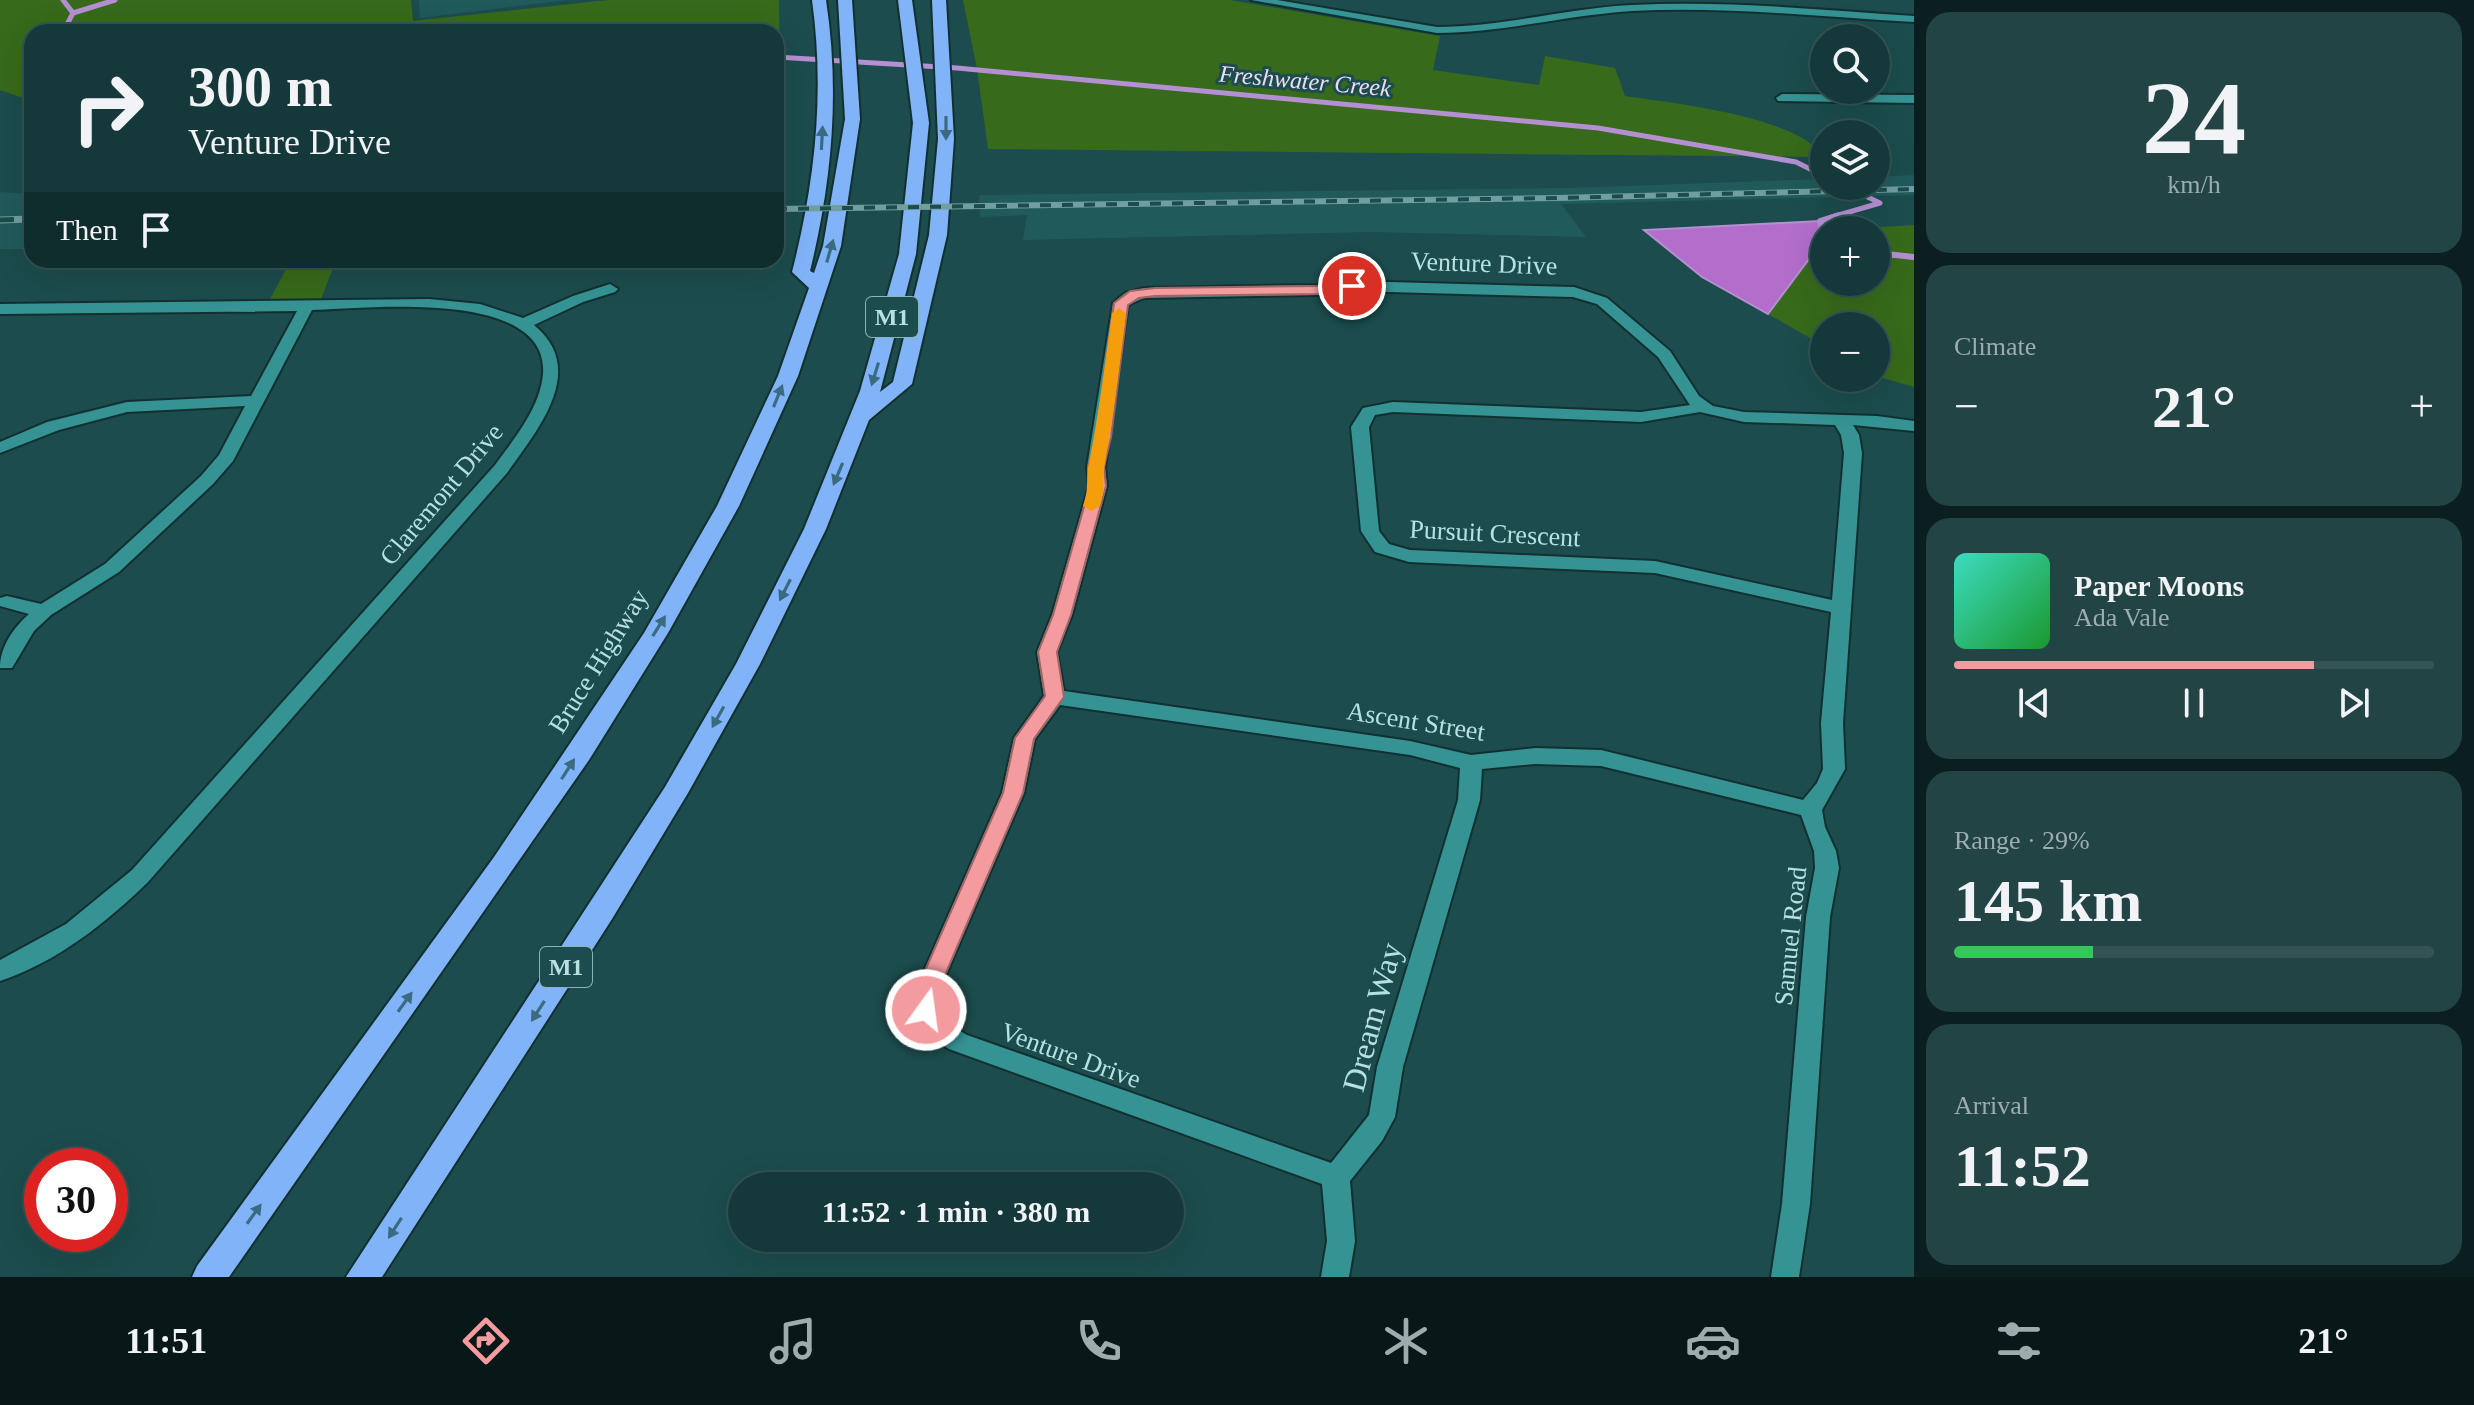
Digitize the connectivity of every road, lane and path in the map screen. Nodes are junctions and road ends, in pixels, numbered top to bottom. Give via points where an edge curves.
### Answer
1 (819, 0) edge
2 (845, 0) edge
3 (905, 0) edge
4 (939, 0) edge
5 (1257, 0) edge
6 (1591, 0) edge
7 (1752, 3) edge
8 (1610, 11) junction
9 (1914, 19) edge
10 (1782, 98) dead end
11 (1914, 99) edge
12 (820, 288) junction
13 (610, 289) dead end
14 (307, 306) junction
15 (0, 309) edge
16 (523, 324) junction
17 (254, 401) junction
18 (1702, 407) junction
19 (862, 416) junction
20 (1841, 420) junction
21 (1914, 426) edge
22 (5, 440) edge
23 (7, 602) dead end
24 (1843, 609) junction
25 (44, 611) junction
26 (5, 663) dead end
27 (1055, 697) junction
28 (1471, 763) junction
29 (1811, 810) junction
30 (0, 971) edge
31 (1336, 1177) junction
32 (209, 1277) edge
33 (363, 1277) edge
34 (1335, 1277) edge
35 (1785, 1277) edge

12 -> 1 highway via 801,272 819,188 825,88
12 -> 2 highway, Bruce Highway via 852,143 855,90
3 -> 19 highway, M1 via 921,94 921,153 908,251
4 -> 19 highway via 945,161 938,235 902,384
5 - 8 street via 1437,30
6 - 8 street
7 - 8 street via 1727,9
7 - 9 street via 1785,12
10 - 11 street
32 -> 12 highway, Bruce Highway via 525,835 682,589 766,425
13 - 16 street
14 - 15 street
14 - 16 street via 454,306 497,312
14 - 17 street
16 - 30 street, Claremont Drive via 544,344 553,371 532,421 501,469 140,876 67,936
17 - 22 street via 127,407
17 - 25 street via 227,457 207,480 112,568
18 - 20 street via 1744,417
18 - 24 street, Pursuit Crescent via 1651,417 1371,410 1362,416 1360,427 1370,531 1382,548 1409,556 1655,567
18 - 27 street, Venture Drive via 1664,354 1608,306 1582,294 1352,286 1130,296 1120,306 1096,467 1098,486 1047,652
19 -> 33 highway, M1 via 808,544 692,764 594,925
20 - 21 street
20 - 24 street via 1853,453
23 - 25 street
24 - 29 street via 1832,723 1834,769
25 - 26 street via 26,627
27 - 28 street, Ascent Street via 1397,746
27 - 31 street, Venture Drive via 1025,738 1013,793 927,992 930,1021 958,1042
28 - 29 street, Ascent Street via 1535,756 1601,758
28 - 31 street, Dream Way via 1469,800 1393,1053 1382,1117
29 - 35 street, Samuel Road via 1827,868
31 - 34 street via 1341,1241

